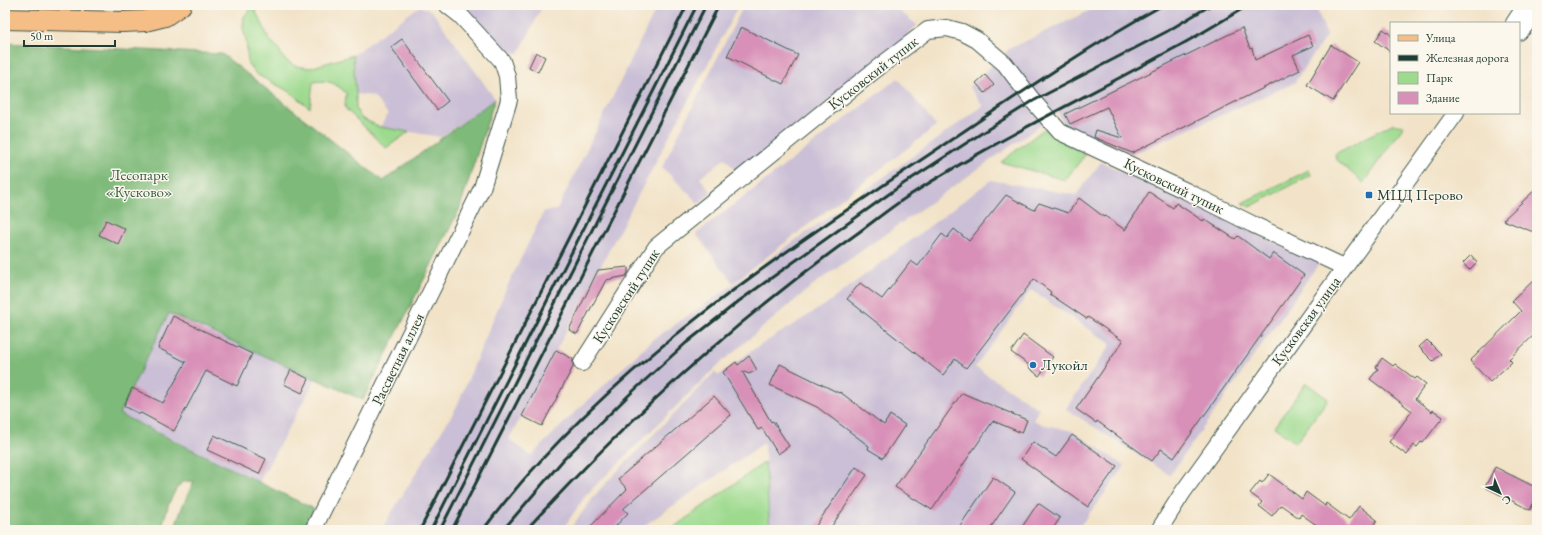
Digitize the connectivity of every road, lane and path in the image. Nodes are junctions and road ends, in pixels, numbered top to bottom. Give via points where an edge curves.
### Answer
1 (181, 5) edge
2 (448, 5) edge
3 (1526, 5) edge
4 (1537, 14) edge
5 (5, 19) edge
6 (1515, 22) edge
7 (1537, 25) edge
8 (1520, 32) edge
9 (1520, 33) edge
10 (1455, 114) edge
11 (1344, 267) junction
12 (582, 363) dead end
13 (313, 530) edge
14 (1158, 530) edge

1 - 5 main road via 165,16 145,21
2 - 13 street, Рассветная аллея via 502,61 507,76 509,100 482,188
3 - 6 street
4 - 8 street
7 - 9 street
10 - 11 street, Кусковская улица
11 - 12 street, Кусковский тупик via 1060,132 1005,64 977,40 947,28 928,30 656,247
11 - 14 street, Кусковская улица

